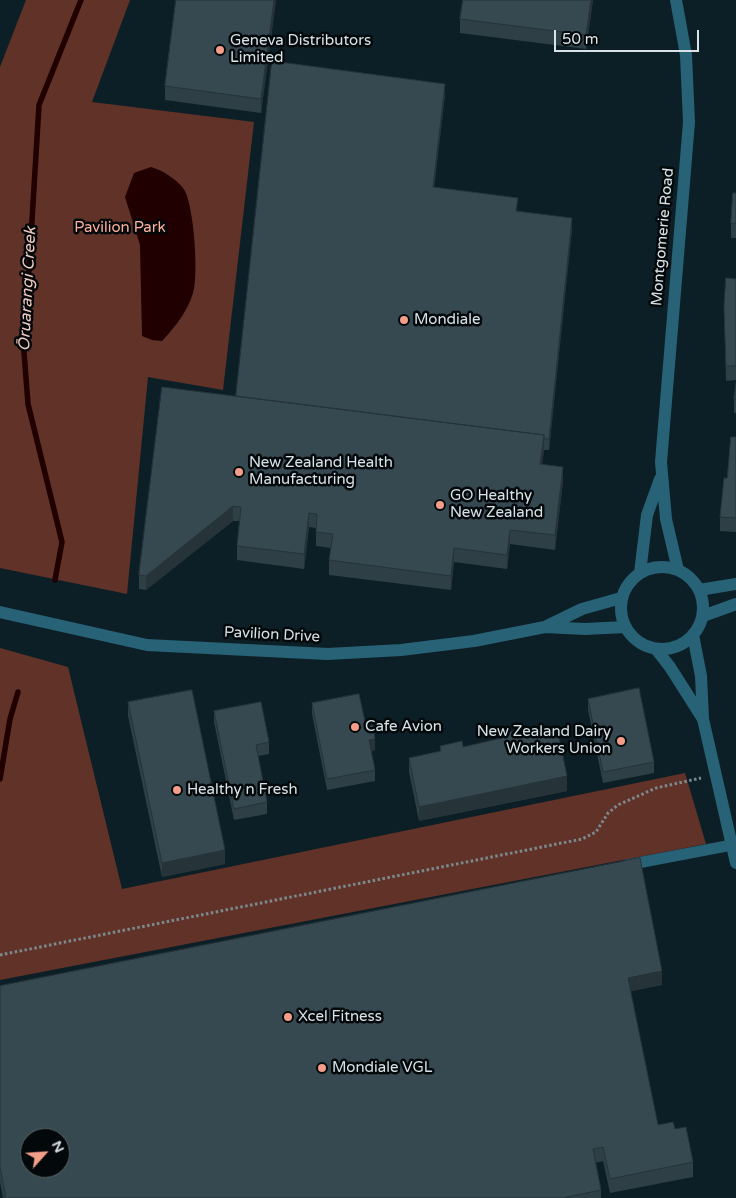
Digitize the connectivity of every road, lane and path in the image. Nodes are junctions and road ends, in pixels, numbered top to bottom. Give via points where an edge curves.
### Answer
1 (676, 0) edge
2 (661, 477) junction
3 (678, 570) junction
4 (640, 573) junction
5 (736, 584) edge
6 (699, 590) junction
7 (622, 598) junction
8 (736, 604) edge
9 (0, 612) edge
10 (703, 616) junction
11 (545, 627) junction
12 (625, 627) junction
13 (693, 635) junction
14 (656, 649) junction
15 (703, 720) junction
16 (715, 774) junction
17 (732, 845) junction
18 (736, 863) edge
19 (615, 868) edge
20 (0, 954) edge

1 - 2 street, Montgomerie Road via 686,55 689,122
2 - 3 street, Montgomerie Road via 666,519
2 - 4 street, Montgomerie Road via 647,515
3 - 4 street via 652,568
3 - 6 street
4 - 7 street via 628,584
5 - 6 street
6 - 10 street
7 - 11 street, Pavilion Drive via 582,609
7 - 12 street via 621,613
8 - 10 street
9 - 11 street, Pavilion Drive via 147,646 328,654 401,650
10 - 13 street
11 - 12 street, Pavilion Drive
12 - 14 street via 632,638
13 - 14 street via 676,647
13 - 15 street via 701,676
14 - 15 street
15 - 16 street
16 - 17 street
16 - 20 path via 656,788 618,805 608,813 596,832 582,839
17 - 18 street
17 - 19 lane

